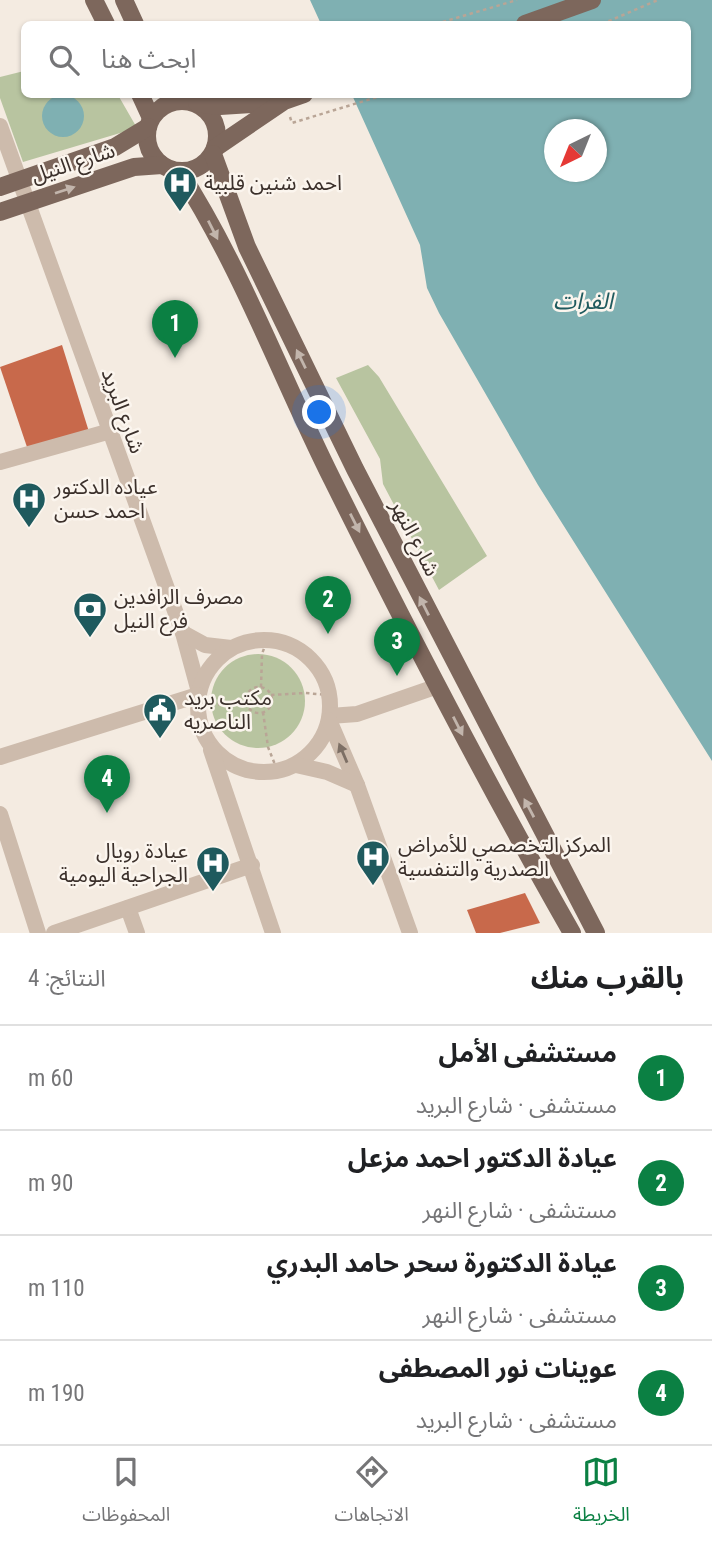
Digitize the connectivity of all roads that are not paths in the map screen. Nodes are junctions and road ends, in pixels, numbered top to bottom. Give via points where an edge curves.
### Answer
1 (94, 0) edge
2 (124, 0) edge
3 (592, 0) edge
4 (104, 21) edge
5 (134, 21) edge
6 (533, 21) edge
7 (141, 98) edge
8 (174, 98) edge
9 (293, 98) edge
10 (284, 101) junction
11 (195, 103) junction
12 (150, 123) junction
13 (0, 127) edge
14 (214, 151) junction
15 (171, 168) junction
16 (19, 180) junction
17 (0, 187) edge
18 (27, 203) junction
19 (0, 212) edge
20 (107, 432) junction
21 (0, 462) edge
22 (355, 469) junction
23 (332, 478) junction
24 (183, 633) junction
25 (231, 648) junction
26 (438, 686) junction
27 (198, 699) junction
28 (330, 718) junction
29 (209, 745) junction
30 (0, 757) edge
31 (296, 765) junction
32 (357, 785) junction
33 (0, 814) edge
34 (252, 865) junction
35 (128, 908) junction
36 (569, 932) edge
37 (38, 933) edge
38 (54, 933) edge
39 (137, 933) edge
40 (273, 933) edge
41 (410, 933) edge
42 (596, 933) edge

1 - 4 main road
2 - 5 main road
3 - 6 main road
7 - 12 main road
8 - 11 main road
8 - 12 main road
9 - 10 main road
10 - 11 main road via 220,106
10 - 14 main road
11 - 14 main road via 205,108 217,127
12 - 15 main road via 149,148
12 - 16 main road, شارع النيل via 115,148
13 - 16 street, شارع البريد
14 - 15 main road via 198,168
22 -> 14 main road, شارع النهر via 247,247
18 -> 15 main road, شارع النيل via 134,167
15 -> 23 main road via 227,257
16 - 17 main road, شارع النيل
16 - 18 street, شارع البريد
18 - 19 main road, شارع النيل
18 - 20 street, شارع البريد
20 - 21 street
20 - 24 street, شارع البريد
22 - 23 main road
42 -> 22 main road, شارع النهر
23 -> 26 main road
24 - 25 street via 205,645
24 - 27 street, شارع البريد
25 - 27 street via 205,674
25 - 28 street via 267,640 289,645 308,657 326,681
26 - 28 street via 357,715
26 -> 36 main road
27 - 29 street, شارع البريد via 201,728
27 - 30 street
28 - 31 street via 318,746
32 -> 28 street
29 - 31 street via 223,759 259,773
29 - 34 street
31 - 32 street
32 - 41 street
33 - 37 street
34 - 35 street
34 - 40 street
35 - 38 street
35 - 39 street

